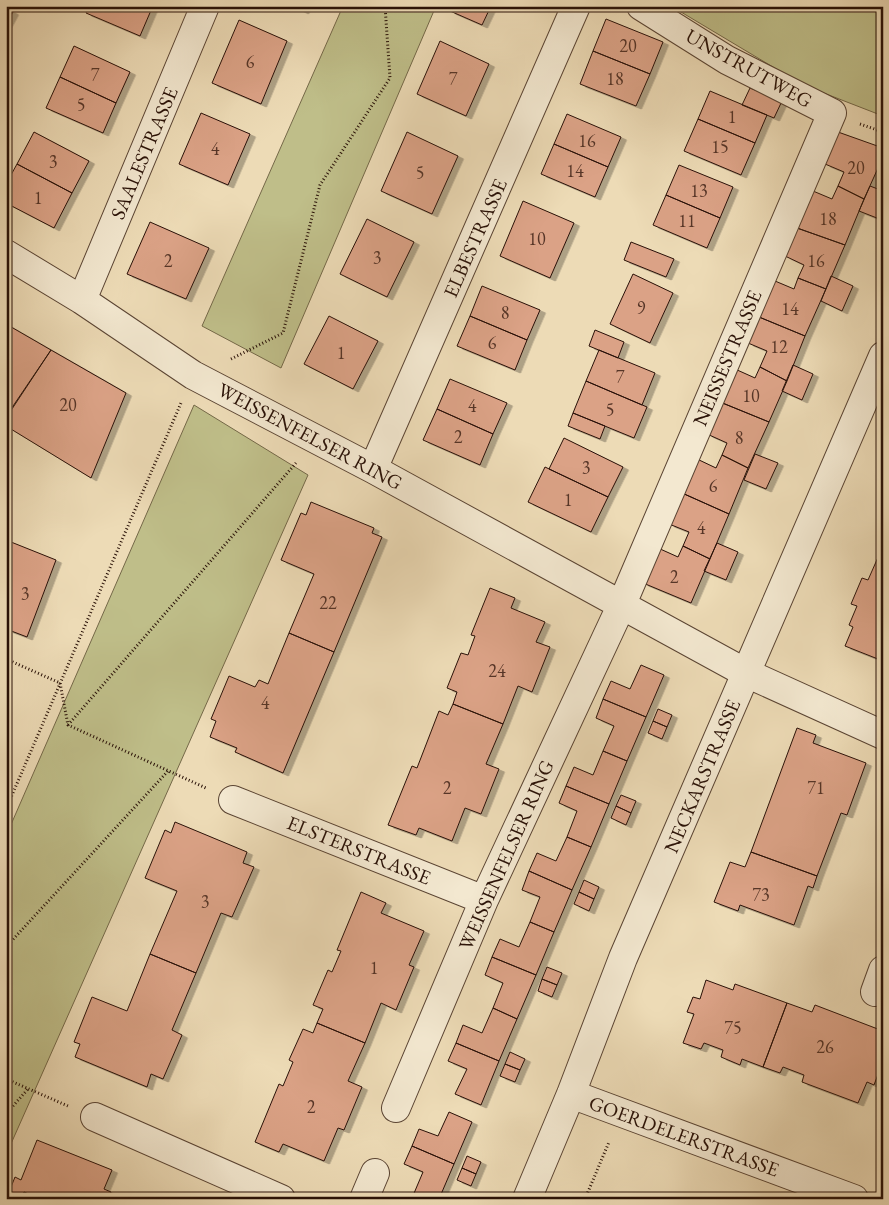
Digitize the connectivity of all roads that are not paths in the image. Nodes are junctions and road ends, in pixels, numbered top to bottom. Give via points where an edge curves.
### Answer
1 (205, 6) edge
2 (576, 6) edge
3 (641, 6) edge
4 (832, 113) joint
5 (6, 254) edge
6 (82, 300) junction
7 (883, 356) edge
8 (373, 469) junction
9 (622, 604) junction
10 (746, 673) junction
11 (883, 735) edge
12 (233, 800) road end
13 (484, 900) junction
14 (571, 1094) junction
15 (396, 1108) dead end
16 (94, 1117) road end
17 (375, 1173) dead end
18 (281, 1199) edge
19 (364, 1199) edge
20 (527, 1199) edge
21 (854, 1199) edge

1 - 6 street, SAALESTRASSE
2 - 8 street, ELBESTRASSE
3 - 4 street, UNSTRUTWEG via 727,60
4 - 9 street, NEISSESTRASSE
5 - 6 street, WEISSENFELSER RING
6 - 8 street, WEISSENFELSER RING via 193,375
7 - 10 street, NECKARSTRASSE
8 - 9 street, WEISSENFELSER RING
9 - 10 street, WEISSENFELSER RING
9 - 13 street, WEISSENFELSER RING
10 - 11 street, WEISSENFELSER RING
10 - 14 street, NECKARSTRASSE via 623,958
12 - 13 street, ELSTERSTRASSE
13 - 15 street, WEISSENFELSER RING
14 - 20 street, NECKARSTRASSE
14 - 21 street, GOERDELERSTRASSE
16 - 18 street
17 - 19 street

